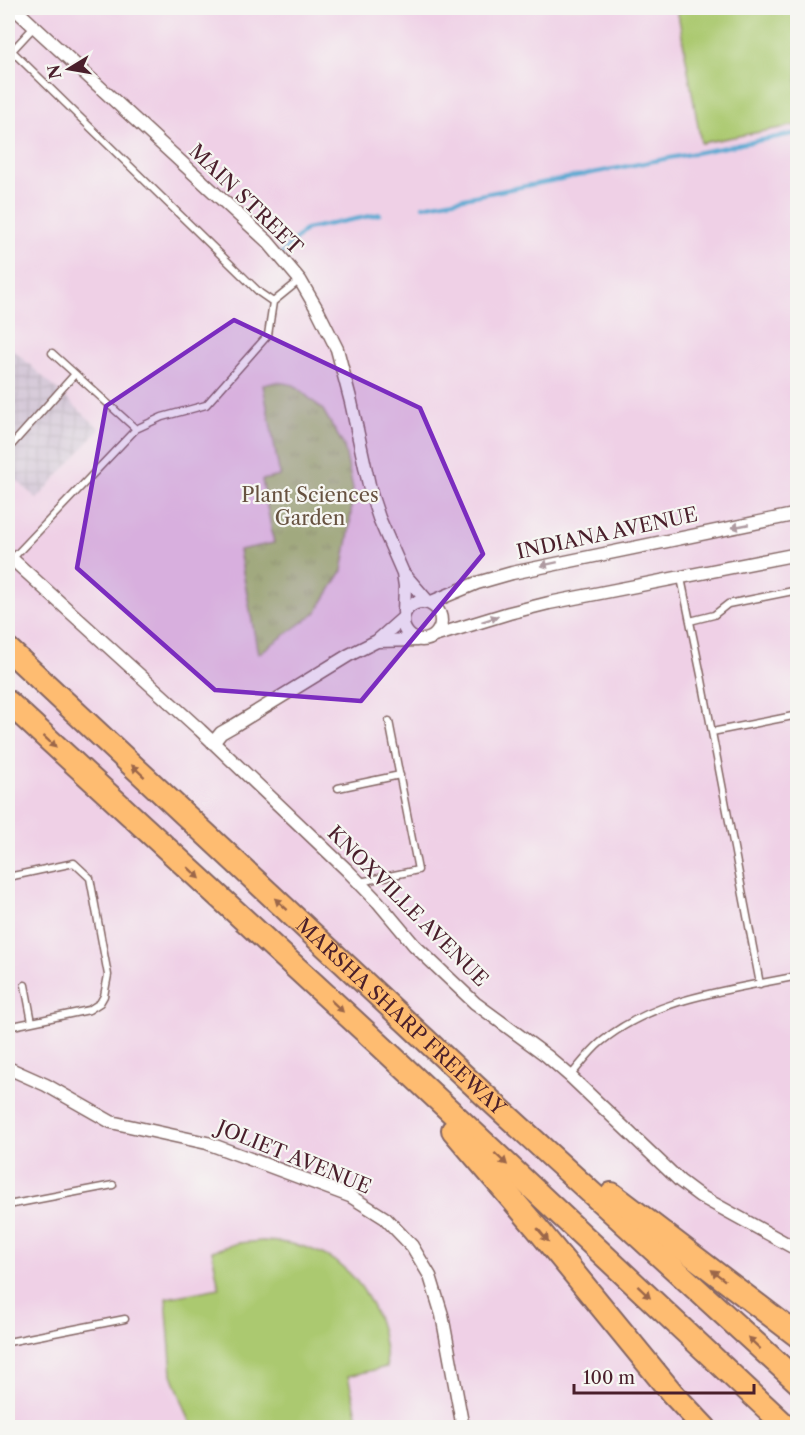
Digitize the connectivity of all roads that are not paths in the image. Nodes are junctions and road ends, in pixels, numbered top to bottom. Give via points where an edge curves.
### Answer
1 (14, 8) edge
2 (34, 26) junction
3 (10, 53) edge
4 (300, 280) junction
5 (273, 302) junction
6 (52, 353) dead end
7 (75, 374) junction
8 (136, 429) junction
9 (8, 449) edge
10 (798, 514) edge
11 (798, 554) edge
12 (10, 557) edge
13 (403, 573) junction
14 (681, 578) junction
15 (798, 590) edge
16 (429, 603) junction
17 (403, 615) junction
18 (690, 621) junction
19 (434, 636) junction
20 (417, 640) junction
21 (377, 641) junction
22 (8, 649) edge
23 (8, 702) edge
24 (798, 715) edge
25 (389, 721) dead end
26 (712, 732) junction
27 (213, 743) junction
28 (400, 775) junction
29 (338, 788) dead end
30 (8, 877) edge
31 (359, 882) junction
32 (798, 976) edge
33 (760, 984) junction
34 (25, 985) dead end
35 (32, 1022) junction
36 (8, 1027) edge
37 (382, 1047) junction
38 (8, 1068) edge
39 (570, 1076) junction
40 (492, 1102) junction
41 (113, 1185) dead end
42 (8, 1205) edge
43 (798, 1250) edge
44 (125, 1319) dead end
45 (798, 1336) edge
46 (8, 1342) edge
47 (798, 1382) edge
48 (463, 1428) edge
49 (705, 1428) edge
50 (788, 1428) edge

1 - 2 street, MAIN STREET
2 - 3 lane
2 - 4 street, MAIN STREET via 268,242
3 - 5 lane
4 - 5 lane
4 - 13 street, MAIN STREET via 337,350 371,494
5 - 8 lane via 268,335 206,405
6 - 7 lane
7 - 8 lane
7 - 9 lane
8 - 12 lane
10 -> 16 street, INDIANA AVENUE via 512,573
11 - 14 street
12 - 27 street, KNOXVILLE AVENUE
13 - 16 street, MAIN STREET
13 - 17 street, MAIN STREET
14 - 18 lane
19 -> 14 street via 539,605
15 - 18 lane via 728,604 714,615
16 - 17 street via 413,603
16 - 19 street via 441,619
17 - 20 street via 405,630
17 - 21 street
18 - 26 lane
19 - 20 street
20 - 21 street
21 - 27 street via 235,724
40 -> 22 highway, MARSHA SHARP FREEWAY
23 -> 37 highway, MARSHA SHARP FREEWAY
24 - 26 lane
25 - 28 lane
26 - 33 lane
27 - 31 street, KNOXVILLE AVENUE
28 - 29 lane
28 - 31 lane via 418,870
30 - 35 lane via 74,863 90,878 108,975 104,996 95,1008
31 - 39 street, KNOXVILLE AVENUE via 414,945 467,995
32 - 33 lane
33 - 39 lane via 654,1010 600,1043
34 - 35 lane
35 - 36 lane
37 -> 49 highway
37 -> 50 highway, MARSHA SHARP FREEWAY
38 - 48 street, JOLIET AVENUE via 111,1122 207,1143 350,1196 385,1218 412,1246 430,1276 442,1315
39 - 43 street, KNOXVILLE AVENUE via 700,1196
45 -> 40 highway
47 -> 40 highway, MARSHA SHARP FREEWAY
41 - 42 lane
44 - 46 lane

